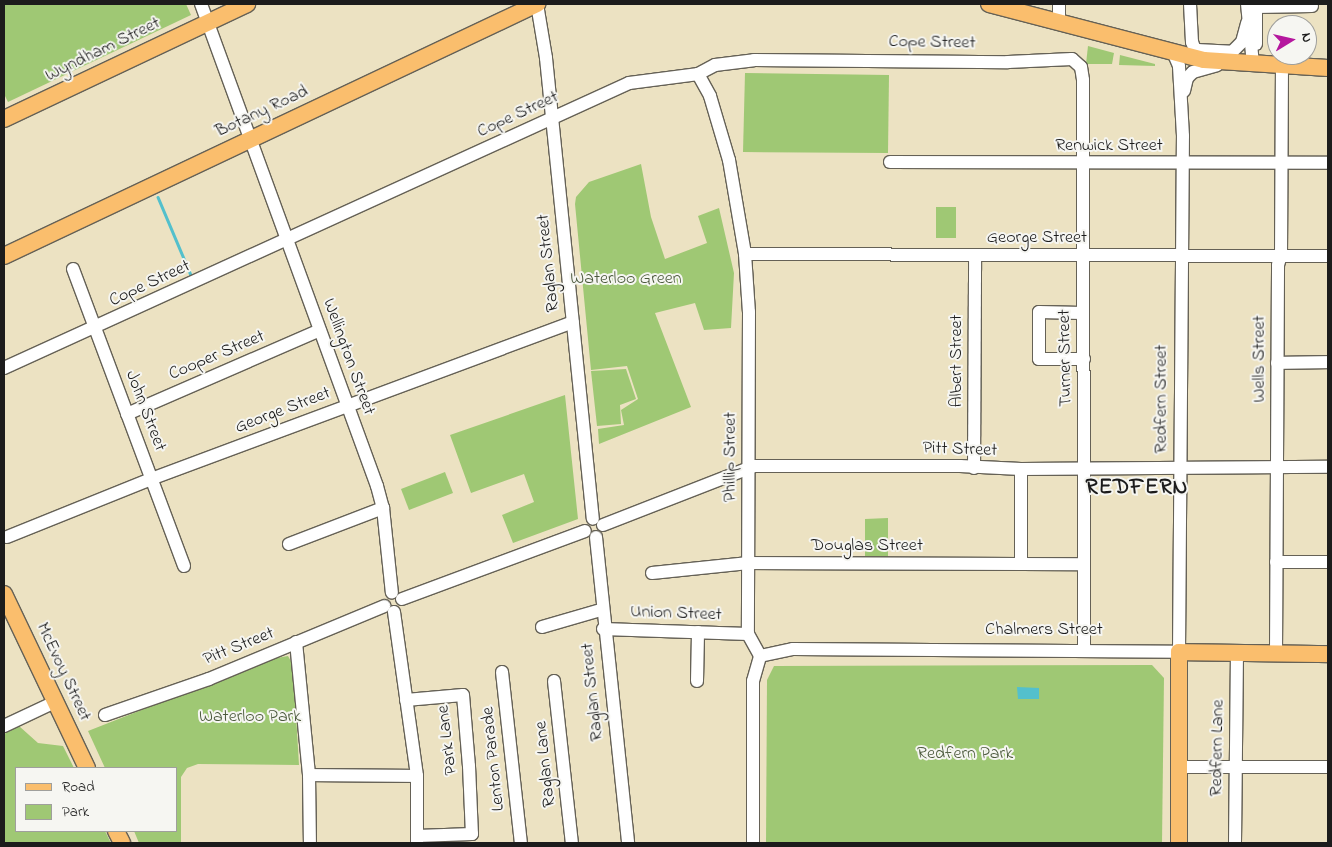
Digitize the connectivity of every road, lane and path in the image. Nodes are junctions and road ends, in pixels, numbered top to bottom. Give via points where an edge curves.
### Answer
1 (201, 4) edge
2 (247, 4) edge
3 (537, 4) edge
4 (989, 4) edge
5 (1059, 4) edge
6 (1190, 4) edge
7 (1253, 5) edge
8 (1312, 6) dead end
9 (209, 21) junction
10 (1059, 21) junction
11 (1246, 23) junction
12 (1184, 53) junction
13 (1230, 64) junction
14 (1253, 64) junction
15 (1267, 64) edge
16 (1282, 65) edge
17 (1081, 67) joint
18 (698, 74) junction
19 (1182, 102) junction
20 (4, 119) edge
21 (552, 119) junction
22 (251, 139) junction
23 (890, 162) dead end
24 (1183, 163) junction
25 (1282, 163) junction
26 (1328, 163) edge
27 (1082, 164) junction
28 (287, 240) junction
29 (745, 254) junction
30 (975, 255) junction
31 (4, 256) edge
32 (1082, 256) junction
33 (1182, 256) junction
34 (1281, 256) junction
35 (1328, 256) edge
36 (73, 269) dead end
37 (1082, 313) junction
38 (573, 322) junction
39 (95, 328) junction
40 (320, 330) junction
41 (1084, 359) junction
42 (1328, 362) edge
43 (1277, 363) junction
44 (4, 368) edge
45 (347, 406) junction
46 (127, 414) junction
47 (748, 467) junction
48 (1277, 467) junction
49 (1328, 467) edge
50 (974, 468) junction
51 (1084, 468) junction
52 (1182, 468) junction
53 (1021, 470) junction
54 (151, 479) junction
55 (383, 508) junction
56 (598, 522) junction
57 (590, 534) junction
58 (7, 537) dead end
59 (289, 544) dead end
60 (1276, 562) junction
61 (1328, 562) edge
62 (748, 563) junction
63 (1021, 564) junction
64 (1083, 564) junction
65 (184, 566) dead end
66 (652, 573) dead end
67 (4, 594) edge
68 (397, 596) junction
69 (389, 609) junction
70 (602, 610) junction
71 (542, 627) dead end
72 (603, 630) junction
73 (698, 632) junction
74 (748, 634) junction
75 (296, 642) junction
76 (1084, 649) junction
77 (1179, 652) junction
78 (1237, 653) junction
79 (1276, 653) junction
80 (1328, 654) edge
81 (760, 656) junction
82 (502, 672) dead end
83 (554, 681) dead end
84 (697, 681) dead end
85 (406, 700) junction
86 (55, 702) junction
87 (105, 715) dead end
88 (4, 726) edge
89 (87, 767) edge
90 (1179, 767) junction
91 (1236, 767) junction
92 (1328, 767) edge
93 (310, 775) junction
94 (417, 776) junction
95 (417, 840) edge
96 (310, 843) edge
97 (521, 843) edge
98 (572, 843) edge
99 (628, 843) edge
100 (753, 843) edge
101 (1179, 843) edge
102 (1235, 843) edge

1 - 9 street, Wellington Street
2 - 9 main road, Wyndham Street
3 - 21 street, Raglan Street via 542,19
3 - 22 main road, Botany Road
4 - 10 main road
5 - 10 street
6 - 12 street, Redfern Street via 1192,42
7 - 8 street
7 - 11 street
7 - 14 street
9 - 20 main road, Wyndham Street
9 - 22 street, Wellington Street
10 - 12 main road
11 - 12 street via 1242,42 1232,52
11 - 14 street
12 - 13 main road
12 - 19 street, Redfern Street via 1180,76
13 - 14 main road
13 - 19 street via 1193,72 1185,83
14 - 15 main road
16 - 25 street, Wells Street
17 - 18 street, Cope Street via 1072,59 1008,62 754,60 715,65
17 - 27 street, Turner Street
18 - 21 street, Cope Street via 629,83
18 - 29 street, Phillip Street via 710,96 729,160
19 - 24 street, Redfern Street
21 - 28 street, Cope Street
21 - 38 street, Raglan Street
22 - 28 street, Wellington Street
22 - 31 main road, Botany Road
23 - 27 street, Renwick Street
24 - 25 street, Renwick Street
24 - 27 street, Renwick Street
24 - 33 street, Redfern Street
25 - 26 street, Renwick Street
25 - 34 street, Wells Street
27 - 32 street, Turner Street
28 - 39 street, Cope Street
28 - 40 street, Wellington Street
29 - 30 street, George Street
29 - 47 street, Phillip Street via 749,312
30 - 32 street, George Street
30 - 50 street, Albert Street
32 - 33 street, George Street
32 - 37 street, Turner Street
33 - 34 street, George Street
33 - 52 street, Redfern Street
34 - 35 street, George Street
34 - 43 street, Wells Street via 1278,265
36 - 39 street, John Street
37 - 41 street, Turner Street
37 - 41 street via 1039,312 1039,359
38 - 45 street, George Street
38 - 56 street, Raglan Street
39 - 44 street, Cope Street
39 - 46 street, John Street
40 - 45 street, Wellington Street
40 - 46 street, Cooper Street
41 - 51 street, Turner Street
42 - 43 street
43 - 48 street, Wells Street
45 - 54 street, George Street
45 - 55 street, Wellington Street
46 - 54 street, John Street
47 - 50 street, Pitt Street
47 - 56 street, Pitt Street
47 - 62 street, Phillip Street
48 - 49 street, Pitt Street
48 - 52 street, Pitt Street
48 - 60 street, Wells Street
50 - 53 street, Pitt Street
51 - 52 street, Pitt Street
51 - 53 street, Pitt Street
51 - 64 street, Turner Street
52 - 77 street, Redfern Street
53 - 63 street
54 - 58 street, George Street
54 - 65 street, John Street
55 - 59 street
55 - 68 street, Wellington Street
56 - 57 street via 601,534
57 - 68 street
57 - 70 street, Raglan Street
60 - 61 street
60 - 79 street, Wells Street
62 - 63 street, Douglas Street
62 - 66 street, Douglas Street
62 - 74 street, Phillip Street
63 - 64 street, Douglas Street
64 - 76 street, Turner Street
67 - 86 main road, McEvoy Street
68 - 69 street via 402,608
69 - 75 street, Pitt Street
69 - 85 street
70 - 71 street
70 - 72 street, Raglan Street
72 - 73 street, Union Street
72 - 99 street, Raglan Street
73 - 74 street, Union Street
73 - 84 street
74 - 81 street, Phillip Street
75 - 87 street, Pitt Street via 209,679
75 - 93 street
76 - 77 street, Chalmers Street
76 - 81 street, Chalmers Street via 793,649
77 - 78 main road, Chalmers Street
77 - 90 main road, Redfern Street
78 - 79 main road, Chalmers Street
78 - 91 street, Redfern Lane
79 - 80 main road, Chalmers Street
81 - 100 street via 753,681
82 - 97 street, Lenton Parade
83 - 98 street, Raglan Lane
85 - 94 street
85 - 95 street, Park Lane via 463,695 472,834
86 - 88 street
86 - 89 main road, McEvoy Street
90 - 91 street
90 - 101 main road, Redfern Street
91 - 92 street
91 - 102 street, Redfern Lane
93 - 94 street
93 - 96 street
94 - 95 street

